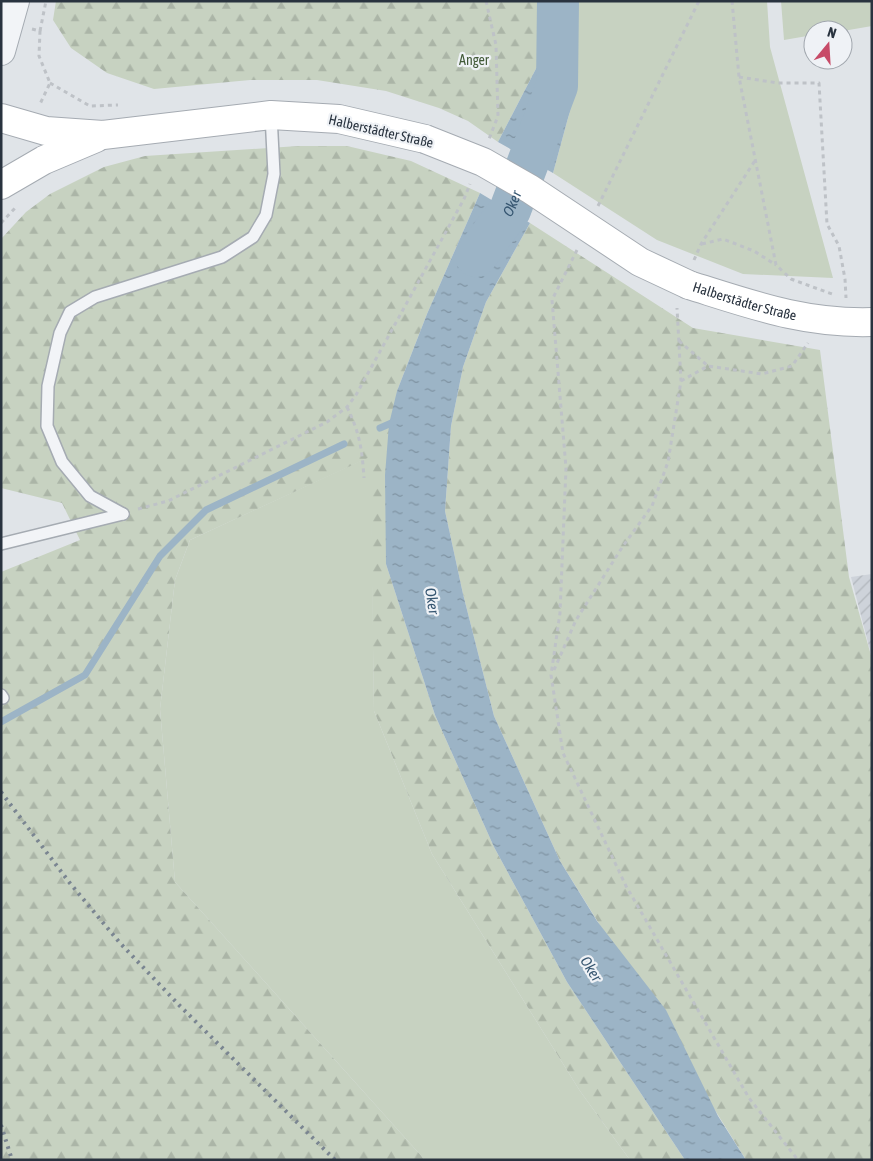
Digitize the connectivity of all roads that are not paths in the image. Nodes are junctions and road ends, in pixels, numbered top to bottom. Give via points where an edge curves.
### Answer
1 (12, 13) edge
2 (1, 51) edge
3 (271, 115) junction
4 (1, 118) edge
5 (103, 135) junction
6 (10, 195) edge
7 (872, 322) edge
8 (1, 544) edge

1 - 2 street
3 - 5 main road, Halberstädter Straße
3 - 7 main road, Halberstädter Straße, bridge via 339,119 425,139 482,162 530,189 640,262 689,285 806,319
3 - 8 lane via 274,174 266,215 253,237 222,257 95,298 70,312 60,333 48,386 47,426 62,462 90,496 123,514
4 - 5 main road, Halberstädter Straße via 46,132
5 - 6 main road via 44,160

